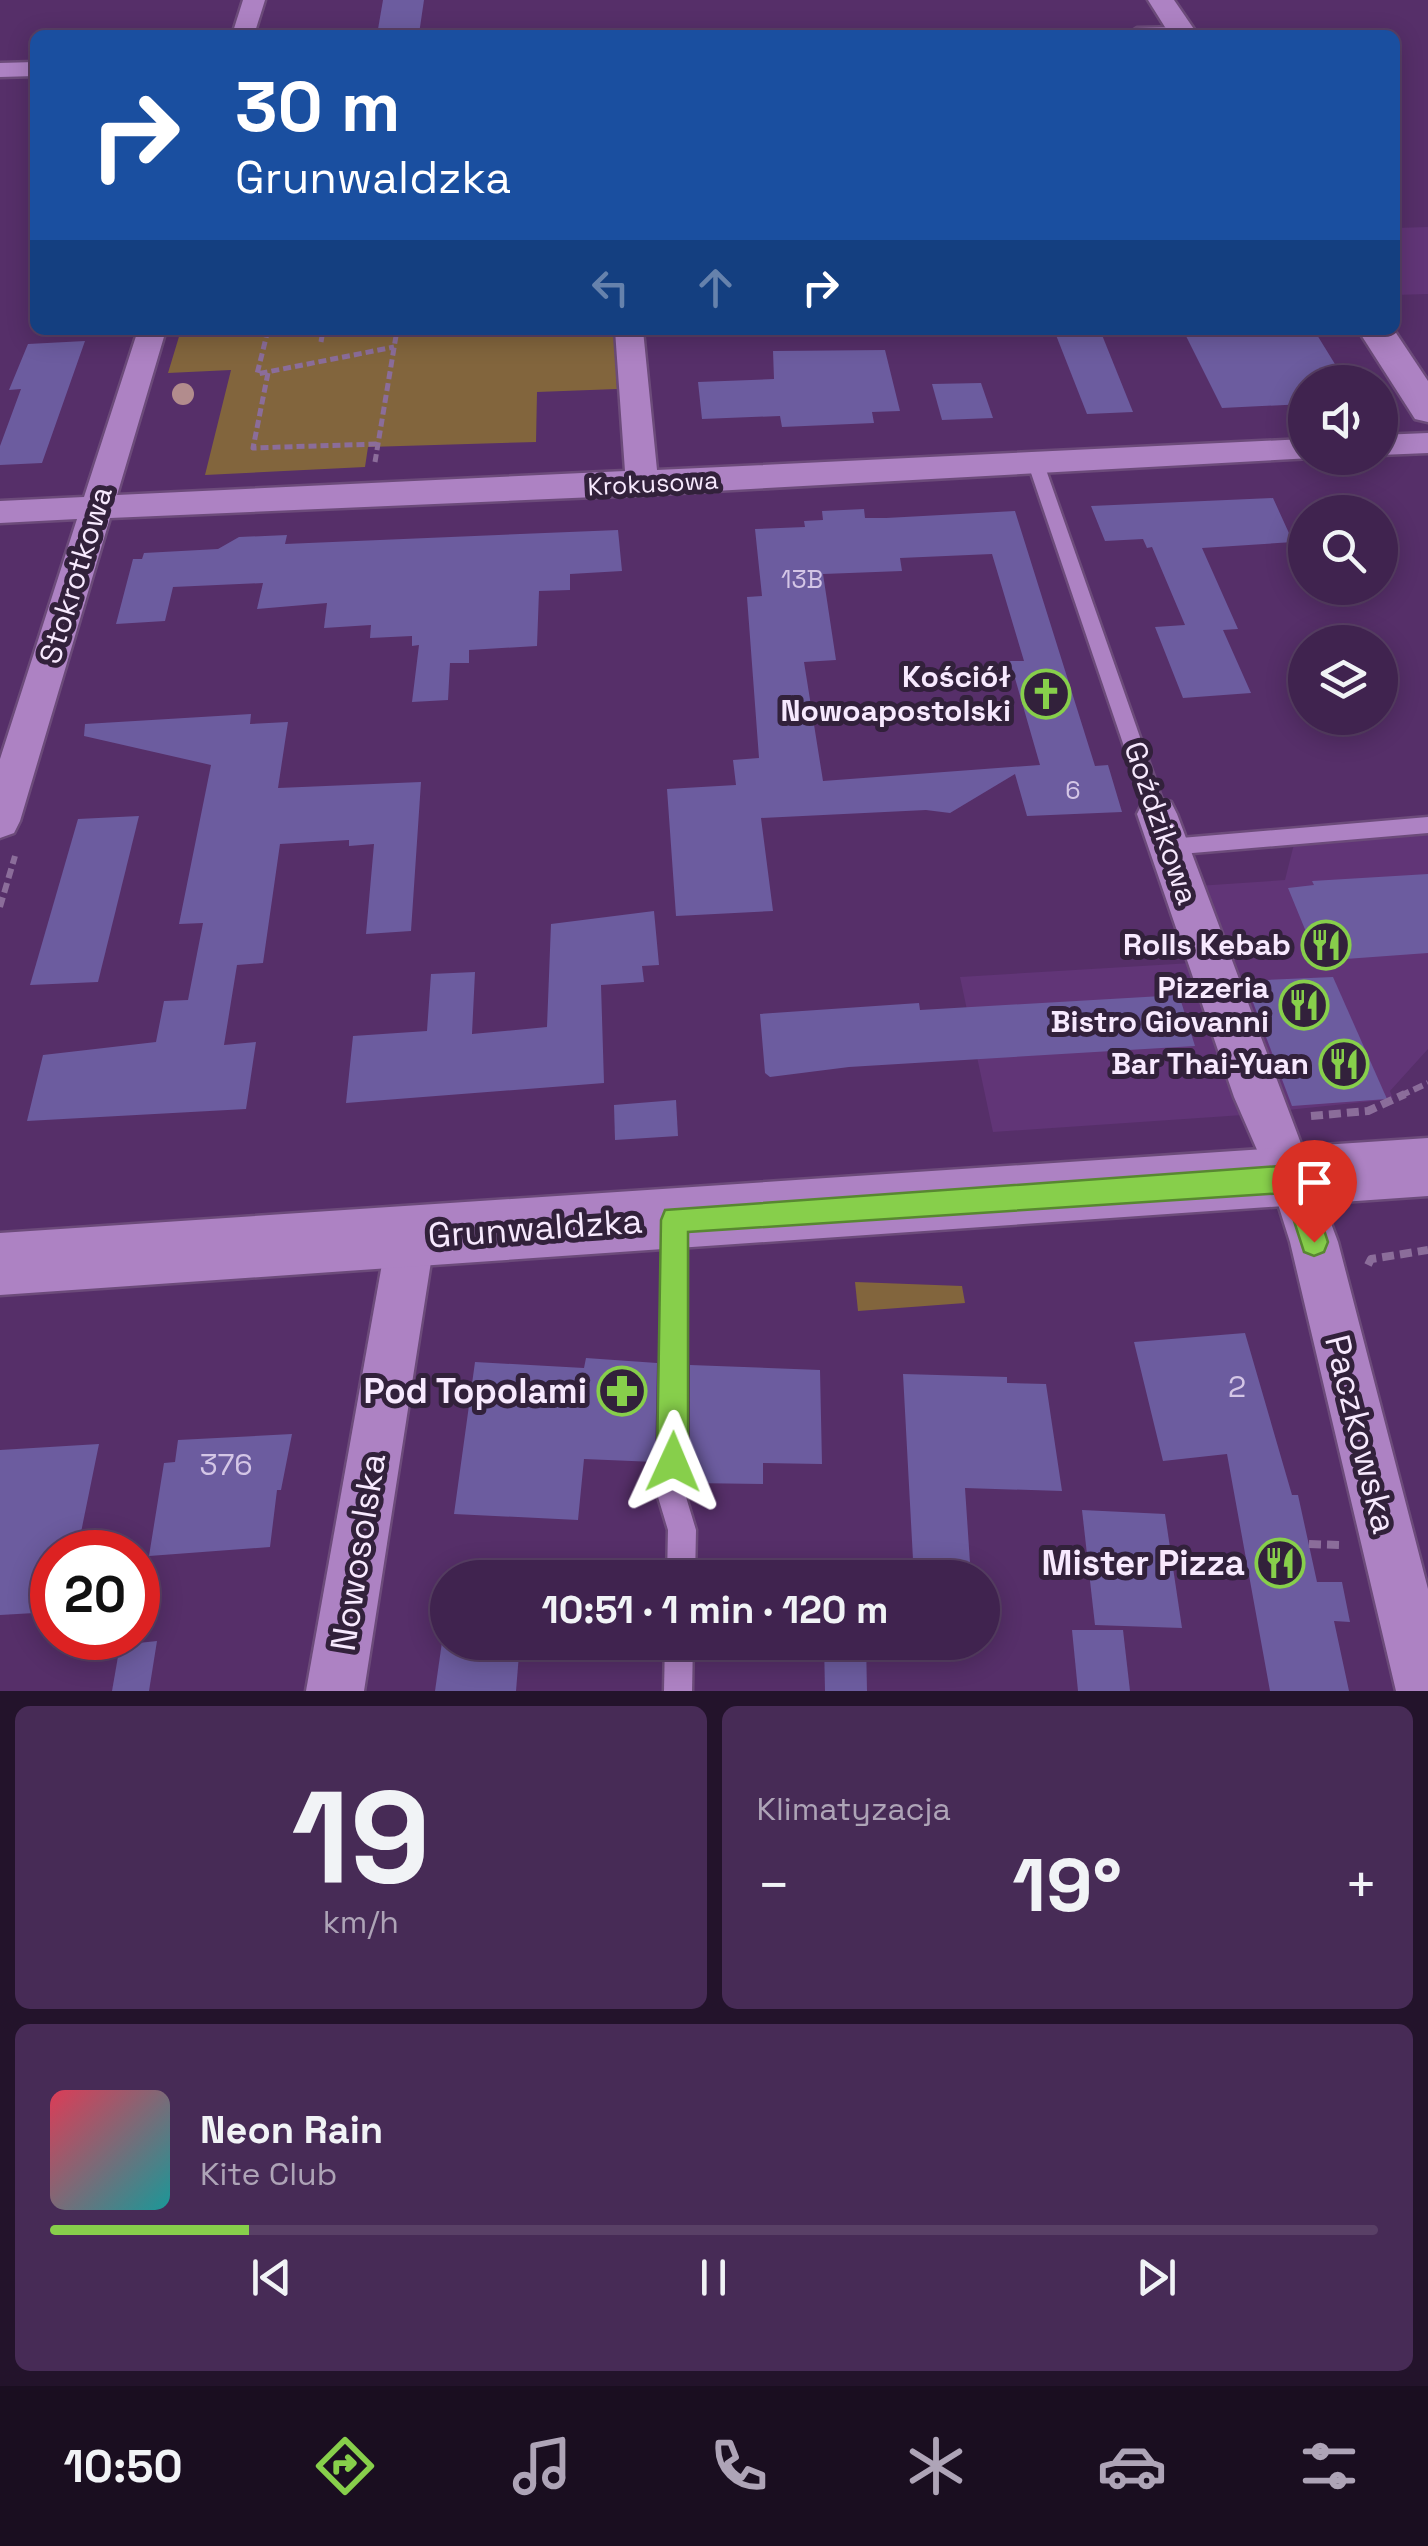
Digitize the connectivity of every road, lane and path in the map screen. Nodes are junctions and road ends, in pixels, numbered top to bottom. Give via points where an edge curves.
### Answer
1 (254, 0) edge
2 (1161, 0) edge
3 (245, 30) edge
4 (1180, 30) edge
5 (30, 69) edge
6 (0, 70) edge
7 (150, 335) edge
8 (267, 335) edge
9 (322, 335) edge
10 (395, 335) edge
11 (630, 335) edge
12 (1379, 335) edge
13 (321, 342) dead end
14 (394, 347) junction
15 (268, 373) junction
16 (1428, 410) edge
17 (1428, 443) edge
18 (378, 444) junction
19 (1398, 444) edge
20 (1288, 450) edge
21 (1036, 464) junction
22 (642, 484) junction
23 (370, 496) junction
24 (97, 507) junction
25 (0, 512) edge
26 (0, 821) edge
27 (1428, 825) edge
28 (1163, 831) junction
29 (1428, 1084) edge
30 (1294, 1118) dead end
31 (1428, 1166) edge
32 (1294, 1179) junction
33 (675, 1220) junction
34 (411, 1236) junction
35 (1428, 1250) edge
36 (0, 1264) edge
37 (1364, 1270) dead end
38 (1309, 1544) dead end
39 (1355, 1546) dead end
40 (681, 1560) edge
41 (679, 1660) edge
42 (678, 1689) edge
43 (335, 1691) edge
44 (1425, 1691) edge

1 - 3 street
2 - 4 street
5 - 6 street
7 - 24 street, Stokrotkowa
8 - 15 path via 257,374
9 - 13 path
10 - 14 path
11 - 22 street
12 - 16 street
14 - 15 path
14 - 18 path
15 - 18 path via 253,448
17 - 19 street
18 - 23 path
20 - 21 street, Krokusowa
21 - 22 street, Krokusowa
21 - 28 lane, Goździkowa
22 - 23 street, Krokusowa
23 - 24 street, Krokusowa
24 - 25 street, Krokusowa
24 - 26 street, Stokrotkowa
27 - 28 lane
28 - 32 street, Goździkowa via 1265,1121
29 - 30 path via 1368,1112
31 - 32 street, Grunwaldzka
32 - 33 street, Grunwaldzka
32 - 44 street, Paczkowska
33 - 34 street, Grunwaldzka
33 - 40 lane via 672,1497 682,1530
34 - 36 street, Grunwaldzka
34 - 43 street, Nowosolska
35 - 37 path via 1371,1260
38 - 39 path
41 - 42 lane

